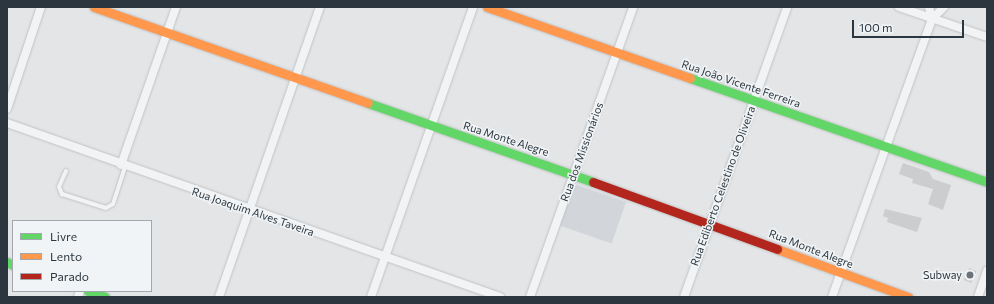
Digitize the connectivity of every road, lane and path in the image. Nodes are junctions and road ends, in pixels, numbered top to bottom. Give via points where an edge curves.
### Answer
1 (41, 7) edge
2 (94, 7) edge
3 (176, 7) edge
4 (320, 7) edge
5 (473, 7) edge
6 (487, 7) edge
7 (633, 7) edge
8 (787, 7) edge
9 (899, 7) edge
10 (929, 7) edge
11 (944, 7) edge
12 (932, 19) junction
13 (166, 33) junction
14 (987, 38) edge
15 (617, 54) junction
16 (297, 77) junction
17 (754, 101) junction
18 (7, 109) edge
19 (7, 123) edge
20 (432, 128) junction
21 (884, 147) junction
22 (123, 166) junction
23 (66, 171) dead end
24 (574, 175) junction
25 (987, 182) edge
26 (249, 211) junction
27 (709, 223) junction
28 (384, 258) junction
29 (987, 271) edge
30 (840, 273) junction
31 (91, 292) edge
32 (106, 297) edge
33 (219, 297) edge
34 (371, 297) edge
35 (500, 297) edge
36 (530, 297) edge
37 (684, 297) edge
38 (832, 297) edge
39 (908, 297) edge
40 (978, 297) edge

1 - 18 street
2 - 13 street, Rua Monte Alegre
3 - 13 street
4 - 16 street
5 - 20 street
6 - 15 street, Rua João Vicente Ferreira
7 - 15 street, Rua dos Missionários
8 - 17 street, Rua Ediberto Celestino de Oliveira
9 - 12 street
10 - 12 street
11 - 12 street
12 - 14 street
12 - 21 street
13 - 16 street, Rua Monte Alegre
13 - 22 street
15 - 17 street, Rua João Vicente Ferreira
15 - 24 street, Rua dos Missionários
16 - 20 street, Rua Monte Alegre
16 - 26 street
17 - 21 street, Rua João Vicente Ferreira
17 - 27 street, Rua Ediberto Celestino de Oliveira
19 - 22 street, Rua Joaquim Alves Taveira
20 - 24 street, Rua Monte Alegre
20 - 28 street
21 - 25 street, Rua João Vicente Ferreira
21 - 30 street
22 - 23 lane via 113,204 106,208 62,194 59,187
22 - 26 street, Rua Joaquim Alves Taveira
24 - 27 street, Rua Monte Alegre
24 - 36 street, Rua dos Missionários
26 - 28 street, Rua Joaquim Alves Taveira
26 - 33 street
27 - 30 street, Rua Monte Alegre
27 - 37 street, Rua Ediberto Celestino de Oliveira
28 - 34 street
28 - 35 street, Rua Joaquim Alves Taveira
29 - 40 street
30 - 38 street
30 - 39 street, Rua Monte Alegre
31 - 32 street

